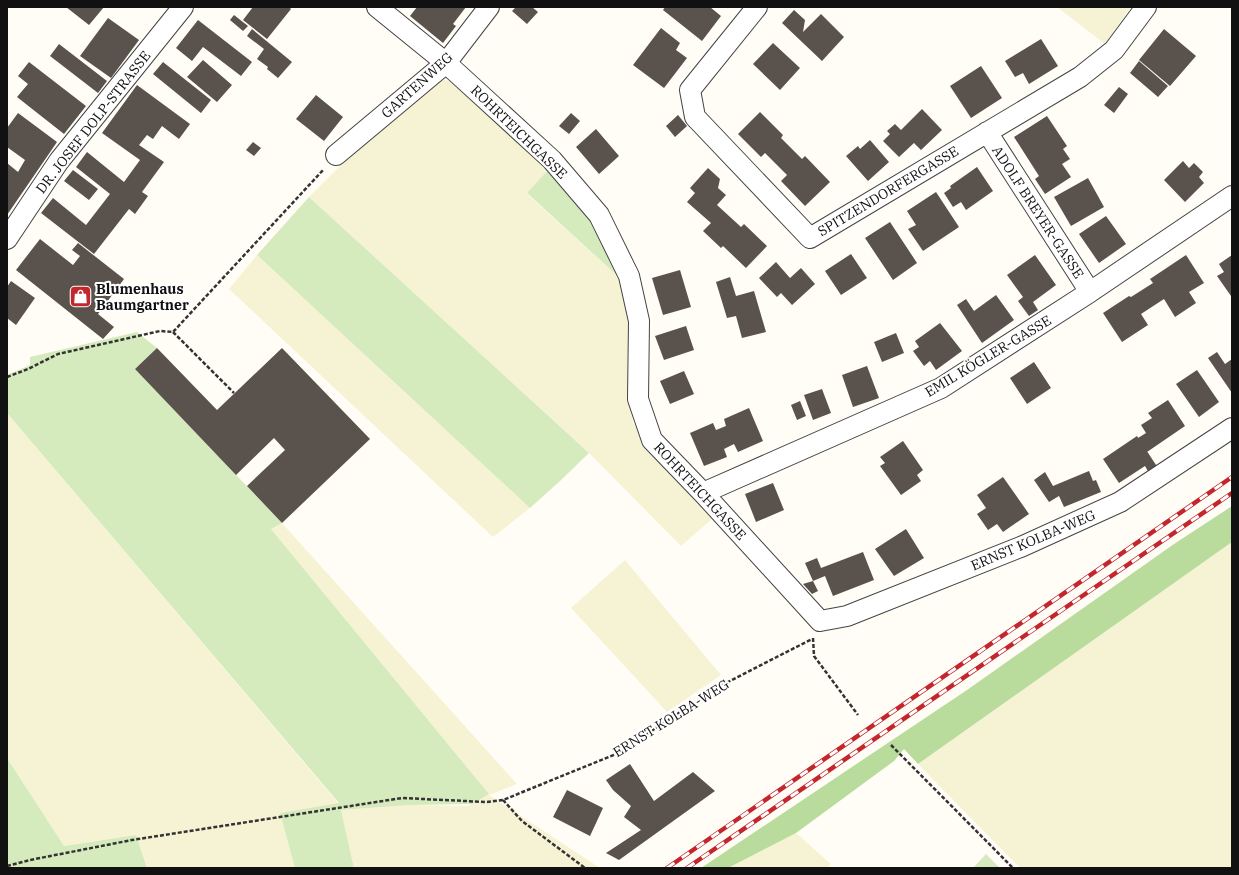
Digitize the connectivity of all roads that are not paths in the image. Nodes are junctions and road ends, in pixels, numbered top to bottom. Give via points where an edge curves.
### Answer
1 (183, 7) edge
2 (377, 7) edge
3 (489, 7) edge
4 (757, 7) edge
5 (1146, 7) edge
6 (446, 63) junction
7 (987, 132) junction
8 (336, 155) road end
9 (1232, 196) edge
10 (7, 239) edge
11 (1090, 292) junction
12 (1232, 428) edge
13 (704, 493) junction
14 (816, 630) joint

1 - 10 street, DR. JOSEF DOLP-STRASSE via 59,162
2 - 6 street, ROHRTEICHGASSE
3 - 6 street, GARTENWEG
4 - 7 street, SPITZENDORFERGASSE via 690,90 695,117 810,238
5 - 7 street, SPITZENDORFERGASSE via 1114,50 1080,77
6 - 8 street, GARTENWEG
6 - 13 street, ROHRTEICHGASSE via 552,160 599,215 629,276 639,321 638,398 652,440
7 - 11 street, ADOLF BREYER-GASSE
9 - 11 street, EMIL KÖGLER-GASSE
11 - 13 street, EMIL KÖGLER-GASSE via 941,388
12 - 14 street, ERNST KOLBA-WEG via 1120,502 1023,546
13 - 14 street, ROHRTEICHGASSE

